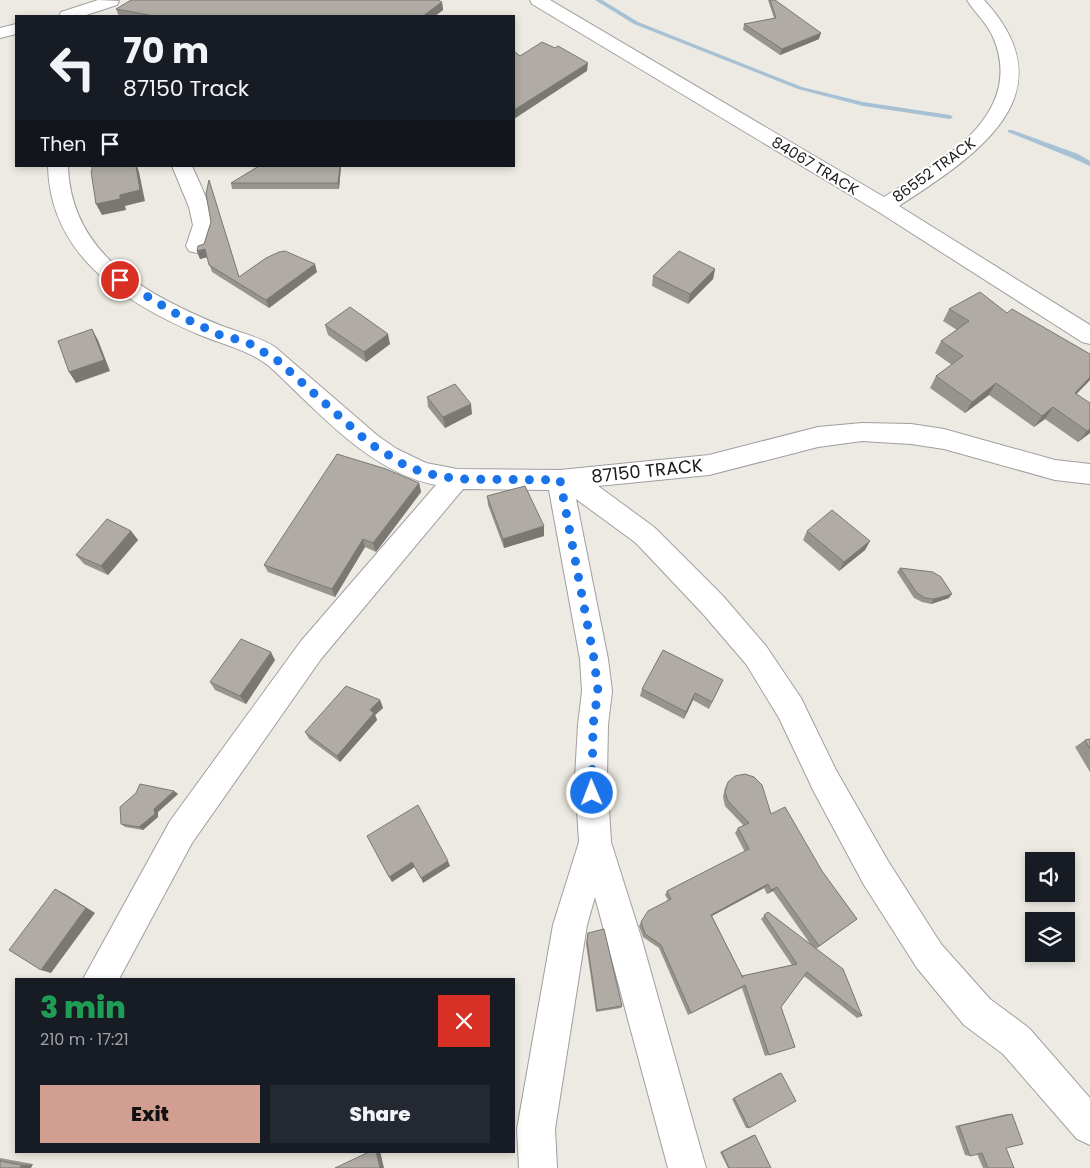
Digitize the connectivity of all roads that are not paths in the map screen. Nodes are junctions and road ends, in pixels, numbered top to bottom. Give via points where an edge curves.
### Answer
1 (112, 0) edge
2 (538, 0) edge
3 (975, 0) edge
4 (70, 15) edge
5 (98, 15) edge
6 (15, 29) edge
7 (0, 33) edge
8 (58, 167) edge
9 (182, 167) edge
10 (884, 206) junction
11 (198, 246) edge
12 (1090, 336) edge
13 (1090, 474) edge
14 (457, 479) junction
15 (564, 479) junction
16 (594, 842) junction
17 (101, 978) edge
18 (1090, 1126) edge
19 (538, 1168) edge
20 (687, 1168) edge

1 - 4 street
1 - 5 street
2 - 10 street, 84067 TRACK
3 - 10 street, 86552 TRACK via 988,12 1009,52 1010,74 1004,99 992,125 968,149
6 - 7 street
8 - 14 street, 87150 TRACK via 69,215 80,240 107,270 132,289 180,316 220,335 262,349 388,456 425,473
9 - 11 street via 203,225
10 - 12 street, 84067 TRACK
13 - 15 street, 87150 TRACK via 1046,468 944,439 862,432 818,437 709,465
14 - 15 street, 87150 TRACK
14 - 17 street via 311,650 187,824
15 - 16 street via 598,691 591,776
15 - 18 street via 645,535 713,605 756,656 790,708 825,781 876,874 929,956 976,1012 1016,1041
16 - 19 street via 570,925 536,1130
16 - 20 street via 624,937

